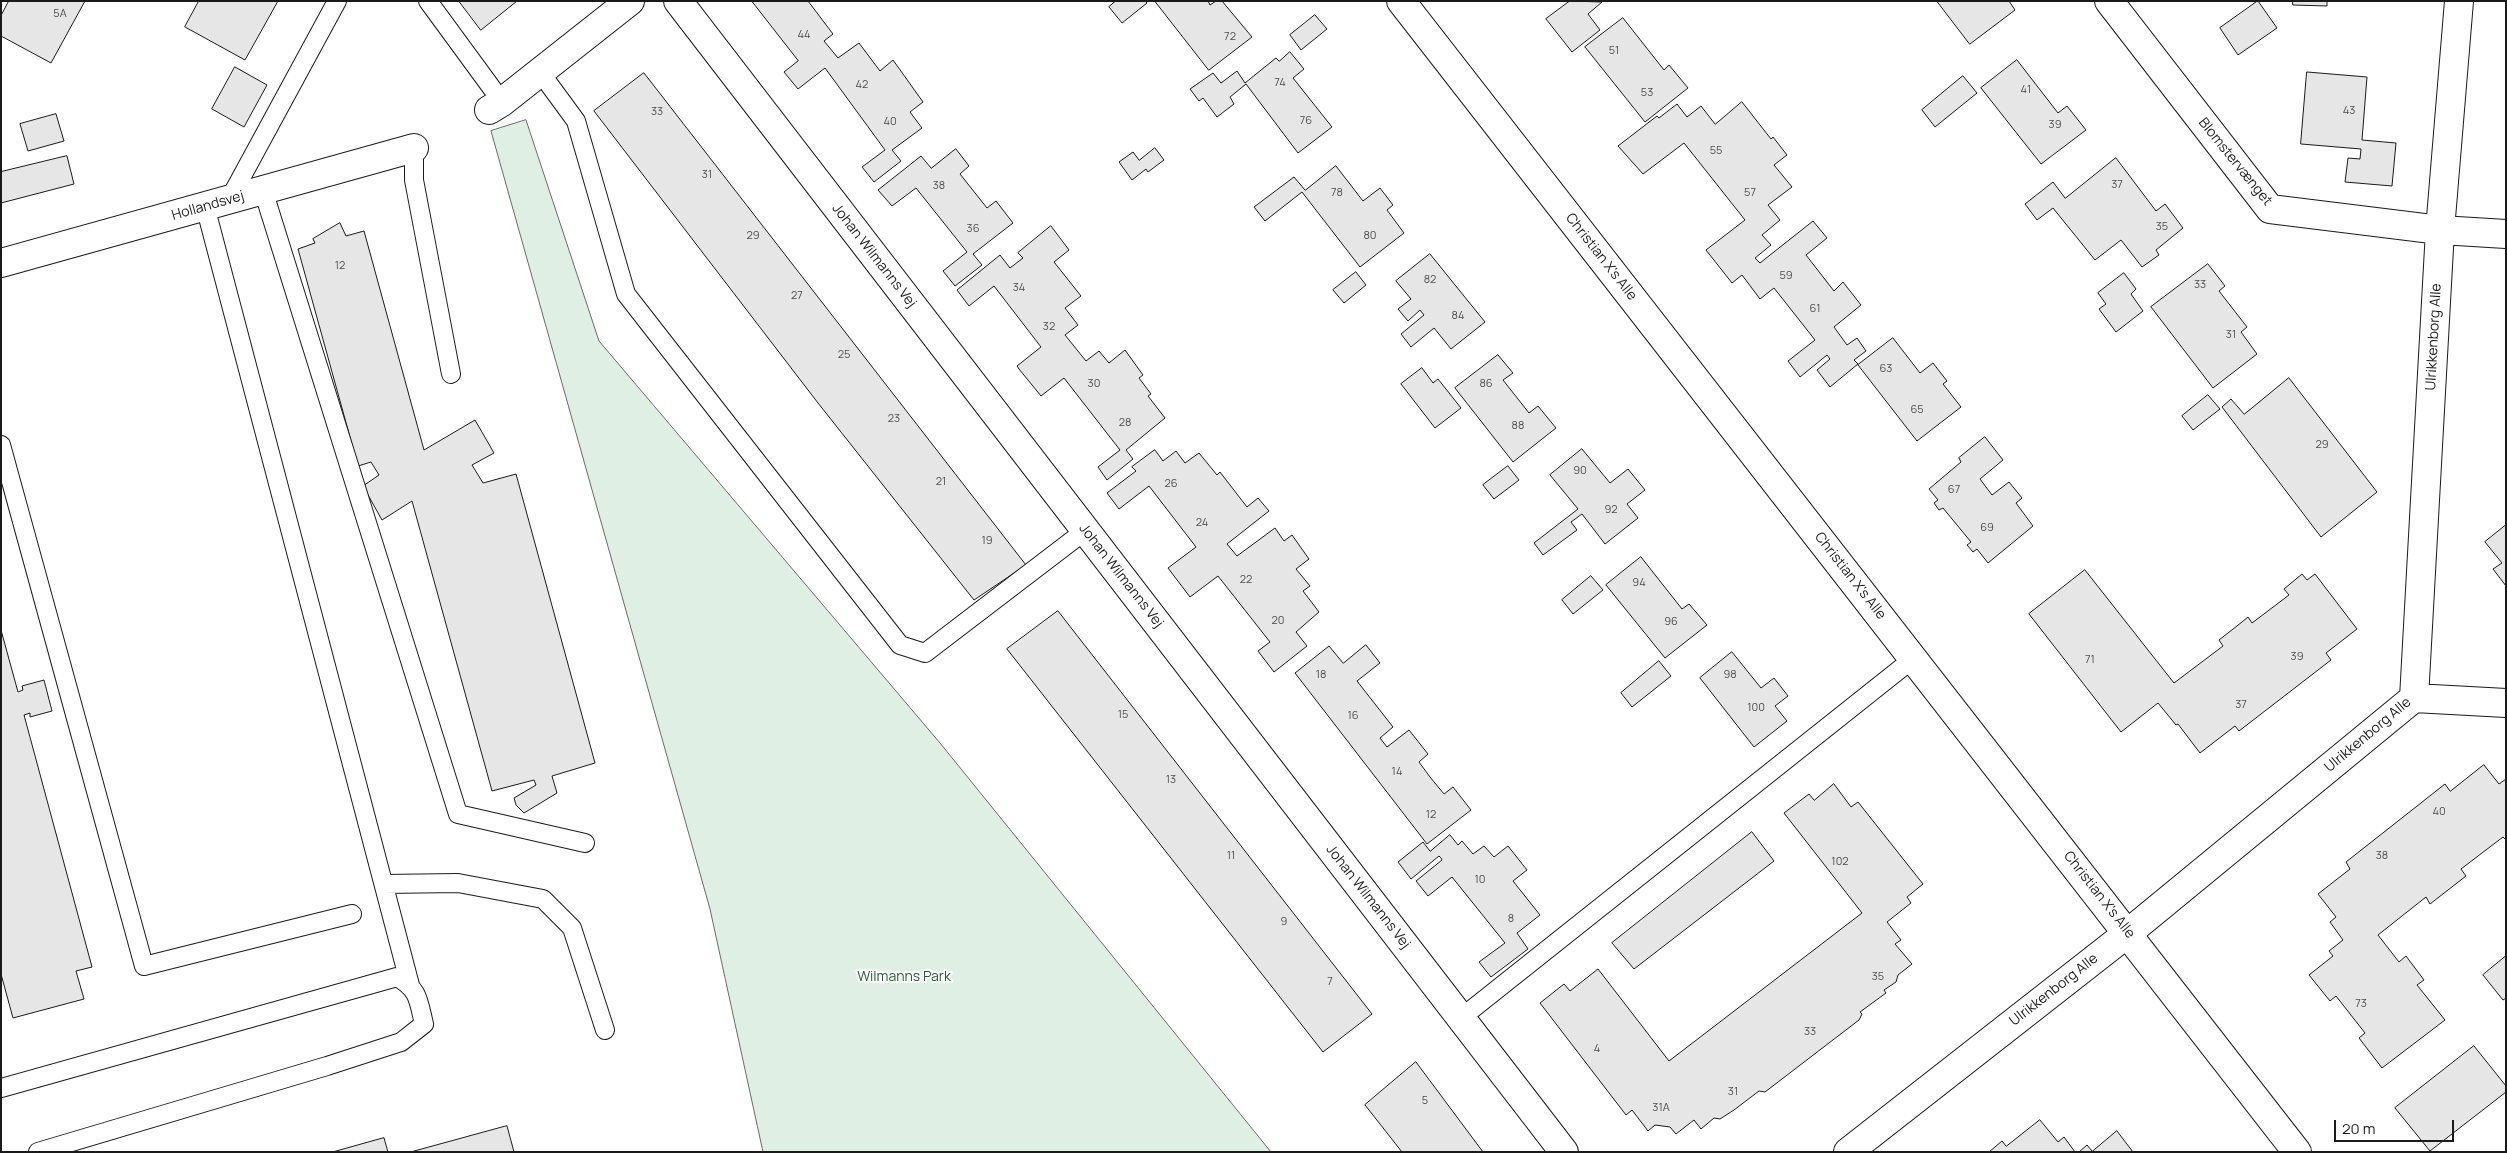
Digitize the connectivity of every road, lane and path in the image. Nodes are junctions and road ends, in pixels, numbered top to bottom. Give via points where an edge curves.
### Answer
1 (338, 1) edge
2 (428, 1) edge
3 (630, 1) edge
4 (678, 1) edge
5 (1401, 1) edge
6 (2110, 1) edge
7 (2459, 1) edge
8 (540, 72) junction
9 (495, 106) joint
10 (414, 148) joint
11 (263, 190) junction
12 (217, 203) junction
13 (2440, 230) junction
14 (2506, 234) edge
15 (1, 263) edge
16 (450, 374) dead end
17 (1, 445) edge
18 (1086, 530) junction
19 (1914, 658) junction
20 (2414, 698) junction
21 (2506, 703) edge
22 (585, 844) dead end
23 (384, 884) junction
24 (352, 914) dead end
25 (2128, 933) junction
26 (410, 985) junction
27 (1461, 1018) junction
28 (605, 1030) dead end
29 (1, 1088) edge
30 (38, 1152) edge
31 (1564, 1152) edge
32 (1848, 1152) edge
33 (2297, 1152) edge

1 - 12 lane
2 - 9 lane
3 - 8 street
4 - 18 street, Johan Wilmanns Vej
5 - 19 street, Christian X's Alle
6 - 13 street, Blomstervænget via 2270,209
7 - 13 street, Ulrikkenborg Alle
8 - 9 street
8 - 18 lane via 576,121 626,294 900,645 926,653
10 - 11 street, Hollandsvej
10 - 16 lane via 414,180
11 - 12 street, Hollandsvej
11 - 22 lane via 458,814
12 - 15 street, Hollandsvej
12 - 23 lane
13 - 14 street, Blomstervænget
13 - 20 street, Ulrikkenborg Alle
17 - 24 lane via 144,966
18 - 27 street, Johan Wilmanns Vej
19 - 25 street, Christian X's Alle
19 - 27 lane
20 - 21 street
20 - 25 street, Ulrikkenborg Alle
23 - 26 lane
23 - 28 lane via 458,883 543,899 572,928
25 - 32 street, Ulrikkenborg Alle
25 - 33 street, Christian X's Alle
26 - 29 lane via 397,977
26 - 30 lane via 417,994 424,1024 401,1042
27 - 31 street, Johan Wilmanns Vej

